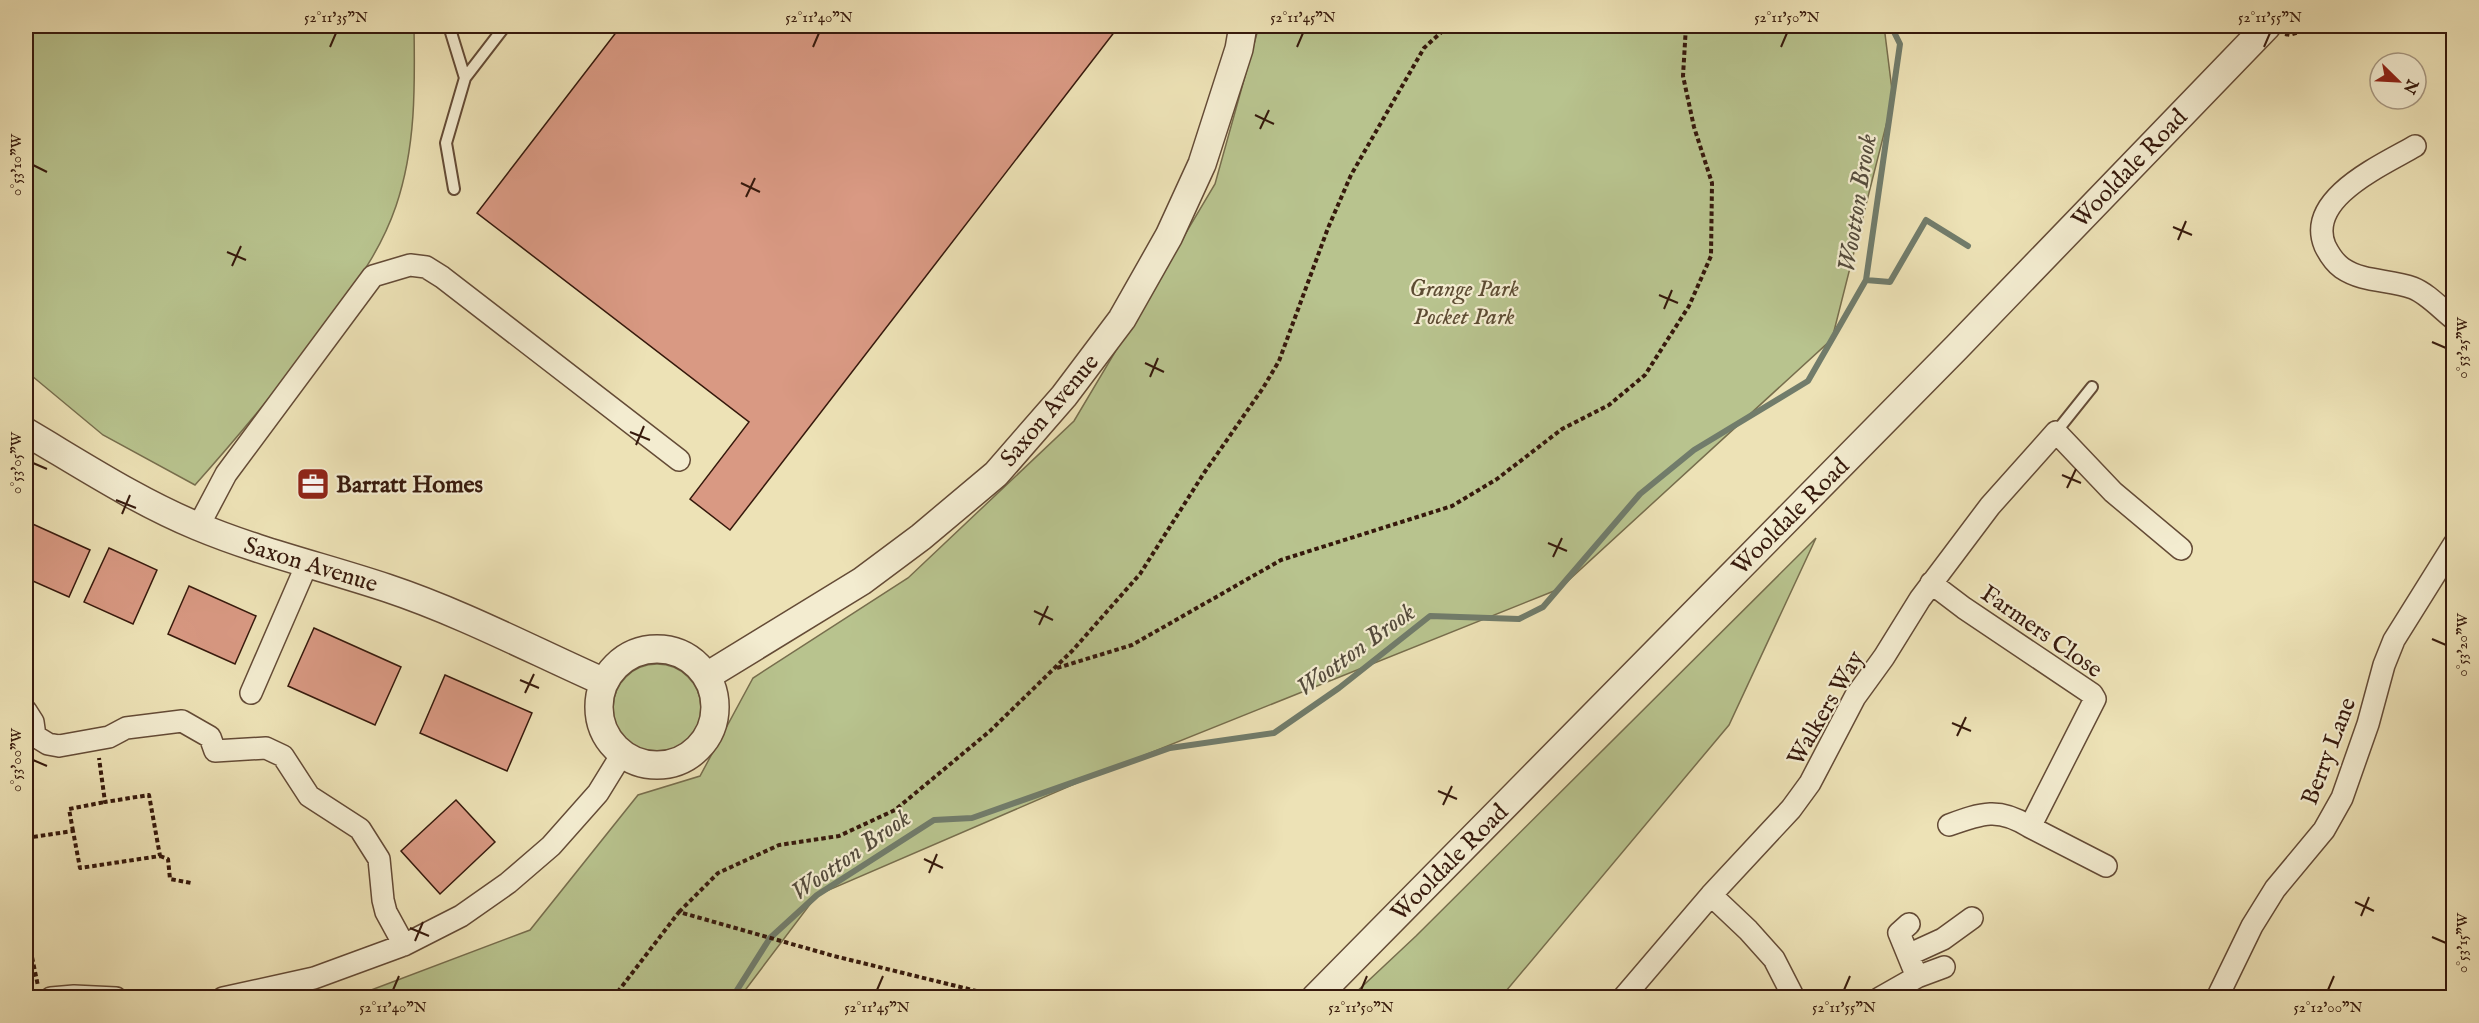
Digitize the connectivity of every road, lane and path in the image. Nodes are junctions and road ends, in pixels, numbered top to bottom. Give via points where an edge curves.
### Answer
1 (449, 26) edge
2 (505, 26) edge
3 (1243, 26) edge
4 (1448, 26) edge
5 (1686, 26) edge
6 (2262, 27) edge
7 (465, 78) junction
8 (2415, 146) dead end
9 (454, 189) dead end
10 (2454, 319) edge
11 (2092, 387) dead end
12 (26, 432) edge
13 (2056, 432) junction
14 (679, 460) dead end
15 (198, 527) junction
16 (2454, 544) edge
17 (2181, 549) dead end
18 (307, 564) junction
19 (1931, 584) junction
20 (1055, 668) junction
21 (707, 676) junction
22 (604, 682) junction
23 (251, 693) dead end
24 (26, 711) edge
25 (96, 739) junction
26 (622, 754) junction
27 (105, 802) junction
28 (1949, 825) dead end
29 (2030, 827) junction
30 (73, 831) junction
31 (26, 838) edge
32 (160, 856) junction
33 (2106, 866) dead end
34 (191, 883) dead end
35 (1711, 895) junction
36 (679, 912) junction
37 (1972, 918) dead end
38 (1909, 924) dead end
39 (26, 928) edge
40 (404, 945) junction
41 (1908, 955) junction
42 (1944, 967) dead end
43 (1917, 977) junction
44 (1884, 996) edge
45 (41, 998) edge
46 (51, 998) edge
47 (116, 998) edge
48 (223, 998) edge
49 (613, 998) edge
50 (1005, 998) edge
51 (1315, 998) edge
52 (1623, 998) edge
53 (1794, 998) edge
54 (2217, 998) edge

1 - 7 lane
2 - 7 lane
3 - 21 street, Saxon Avenue via 1202,164 1169,236 1122,319 1064,396 996,474 921,537 862,581
4 - 20 path via 1424,48 1351,175 1279,361 1263,388 1140,574
5 - 20 path via 1683,76 1712,183 1711,256 1689,306 1645,375 1609,405 1562,429 1497,479 1452,506 1281,560 1132,645
6 - 51 street, Wooldale Road via 1965,339
7 - 9 lane via 446,144
8 - 10 street via 2337,196 2324,218 2321,236 2328,253 2343,268 2378,282 2415,289
11 - 13 lane
12 - 15 street, Saxon Avenue via 162,511
13 - 17 street via 2113,492
13 - 19 street, Walkers Way via 1990,506
14 - 15 street via 442,277 426,267 410,265 373,276 226,474
15 - 18 street, Saxon Avenue
16 - 54 street, Berry Lane via 2394,640 2342,798 2324,830 2275,889
18 - 22 street, Saxon Avenue via 388,588 465,618
18 - 23 street
19 - 29 street, Farmers Close via 2095,699
19 - 35 street, Walkers Way via 1855,697 1810,783
20 - 36 path via 990,731 896,810 839,836 779,845 718,873
21 - 22 street via 682,654 663,649 635,652 618,663
21 - 26 street via 715,703 711,726 701,744 676,761 656,765
22 - 26 street via 599,715 605,734
24 - 25 street via 35,736 48,744 59,746
25 - 27 path
25 - 40 street via 126,728 182,720 210,737 215,751 267,748 283,756 309,796 360,829 373,848 379,859 386,912
26 - 40 street via 598,793 551,846 508,883 461,915
27 - 30 path via 69,809
27 - 32 path via 149,795
28 - 29 street via 1995,813 2012,815
29 - 33 street
30 - 31 path
30 - 32 path via 80,868
32 - 34 path via 168,859 170,879
35 - 52 street, Walkers Way
35 - 53 street via 1774,959
36 - 49 path
36 - 50 path via 834,956
37 - 41 street via 1943,939
38 - 41 street via 1899,933
39 - 45 path
40 - 48 street via 314,978
41 - 43 street
42 - 43 street
43 - 44 street
46 - 47 street

